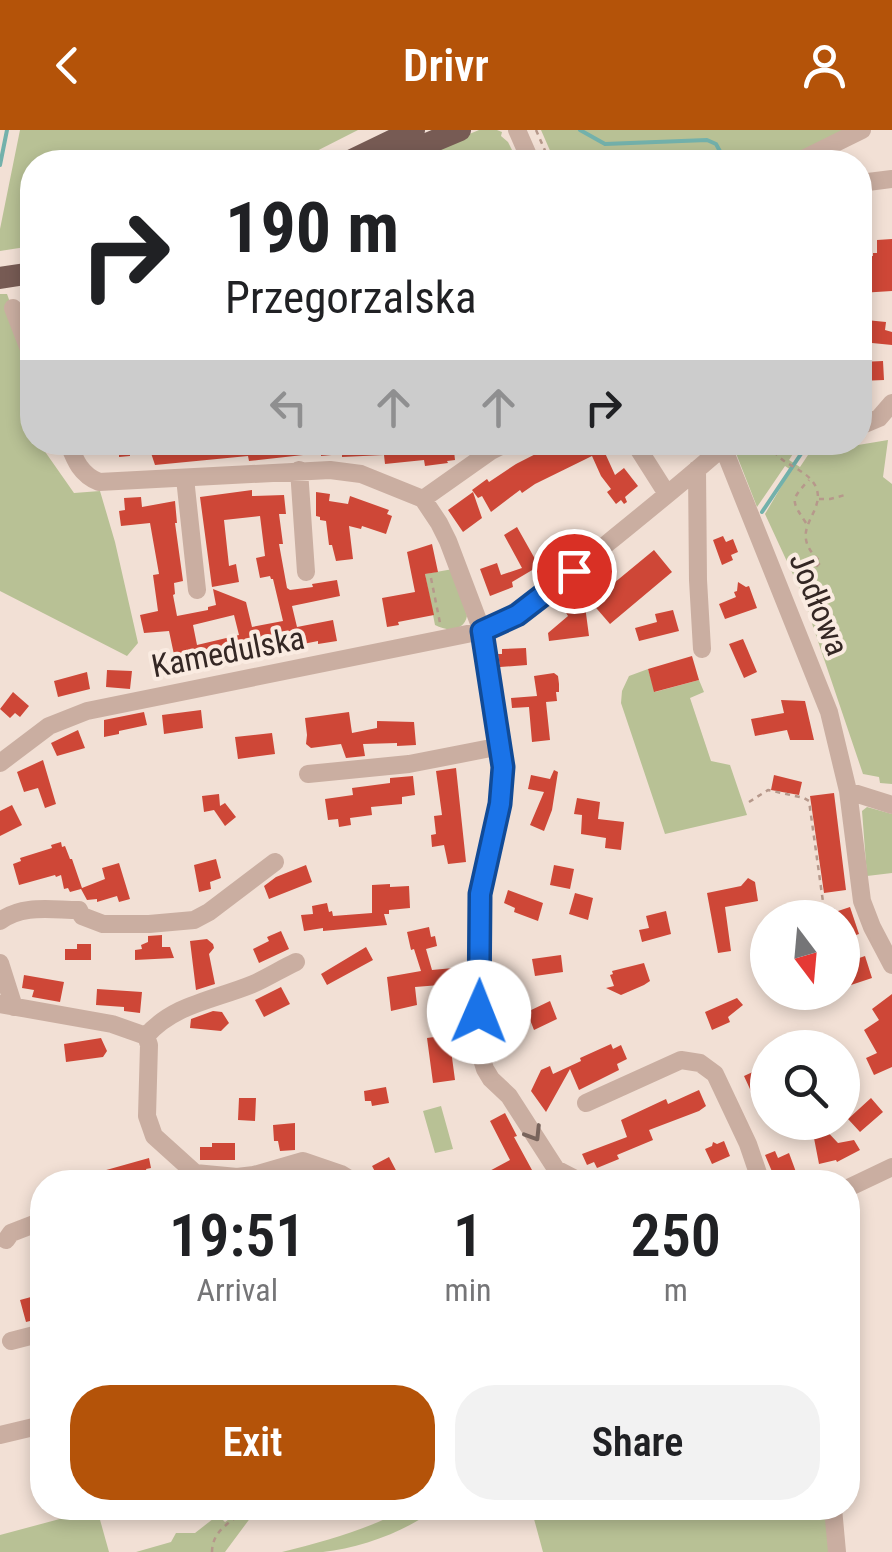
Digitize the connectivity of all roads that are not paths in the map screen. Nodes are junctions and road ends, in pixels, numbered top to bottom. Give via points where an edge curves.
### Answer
1 (414, 130) edge
2 (460, 130) edge
3 (862, 130) edge
4 (373, 150) edge
5 (412, 150) edge
6 (821, 150) edge
7 (12, 308) dead end
8 (20, 327) edge
9 (892, 403) edge
10 (872, 421) edge
11 (73, 455) edge
12 (485, 455) edge
13 (642, 455) edge
14 (712, 455) edge
15 (726, 455) edge
16 (697, 469) junction
17 (300, 470) junction
18 (185, 478) junction
19 (668, 494) junction
20 (423, 499) junction
21 (306, 572) dead end
22 (197, 590) dead end
23 (482, 631) junction
24 (702, 649) dead end
25 (501, 746) junction
26 (0, 763) edge
27 (308, 774) dead end
28 (848, 791) junction
29 (892, 805) edge
30 (275, 862) dead end
31 (0, 922) edge
32 (296, 962) dead end
33 (0, 963) edge
34 (892, 964) edge
35 (7, 1005) edge
36 (146, 1036) junction
37 (586, 1102) dead end
38 (892, 1166) edge
39 (556, 1169) edge
40 (191, 1170) edge
41 (268, 1170) edge
42 (330, 1170) edge
43 (757, 1170) edge
44 (860, 1183) edge
45 (30, 1227) edge
46 (6, 1240) dead end
47 (30, 1335) edge
48 (11, 1341) dead end
49 (30, 1428) edge
50 (0, 1434) edge
51 (834, 1520) edge
52 (837, 1552) edge

1 - 4 main road
2 - 5 main road
3 - 6 street
7 - 8 street
9 - 10 street
11 - 18 street via 99,482
12 - 20 street
13 - 19 street
14 - 16 street, Kamedulska
15 - 28 street, Jodłowa via 829,712
16 - 19 street, Kamedulska
16 - 24 street
17 - 18 street
17 - 20 street via 361,474
17 - 21 street
18 - 22 street
19 - 23 street, Kamedulska via 517,615
20 - 23 street via 448,541
23 - 25 street
23 - 26 street, Kamedulska via 87,711 49,726
25 - 27 street
25 -> 39 street via 500,804 480,894 480,1056
28 - 29 street
28 - 34 street, Jodłowa via 862,900
30 - 31 street via 194,920 103,924 79,910 18,910
32 - 36 street via 170,1014
33 - 35 street
35 - 36 street
36 - 40 street via 150,1128
37 - 43 street via 681,1060 700,1063 715,1074
38 - 44 street
41 - 42 street via 302,1160
45 - 46 street
47 - 48 street
49 - 50 street
51 - 52 street

